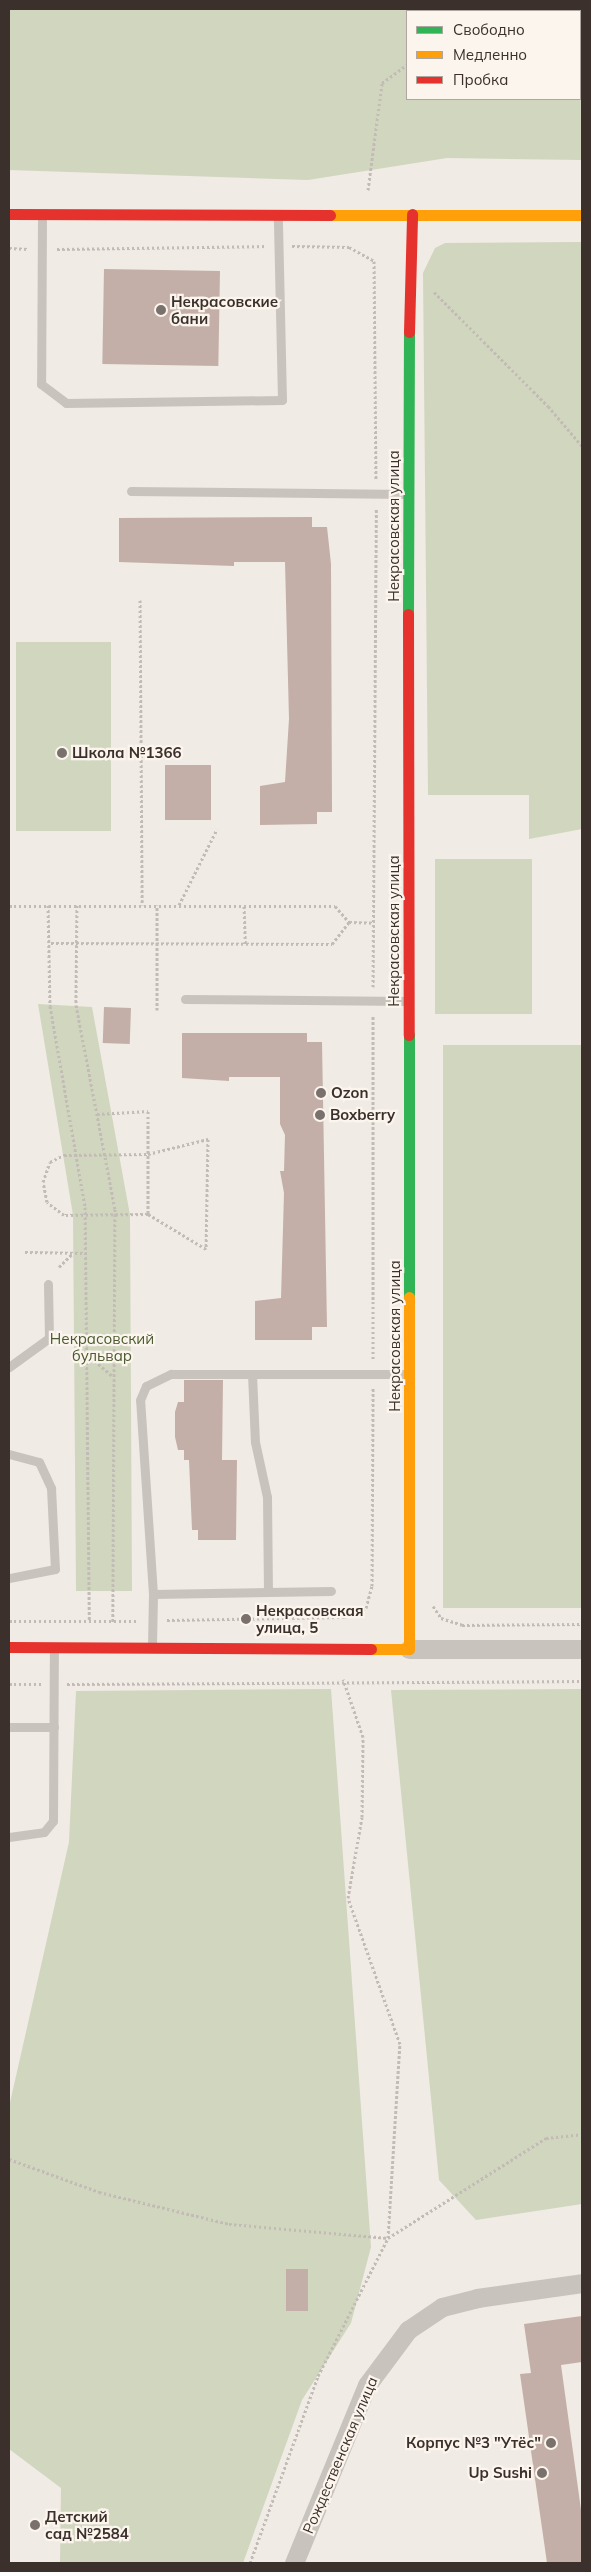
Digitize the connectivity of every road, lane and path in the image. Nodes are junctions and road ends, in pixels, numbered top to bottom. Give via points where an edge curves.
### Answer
1 (406, 66) edge
2 (368, 190) dead end
3 (9, 214) edge
4 (42, 214) junction
5 (278, 214) junction
6 (412, 214) junction
7 (582, 215) edge
8 (277, 246) junction
9 (9, 248) edge
10 (42, 249) junction
11 (429, 286) dead end
12 (582, 446) edge
13 (131, 491) dead end
14 (376, 493) junction
15 (408, 494) junction
16 (140, 600) dead end
17 (217, 829) dead end
18 (48, 905) junction
19 (77, 905) junction
20 (142, 905) junction
21 (157, 905) junction
22 (179, 905) junction
23 (9, 906) edge
24 (244, 906) junction
25 (349, 922) junction
26 (374, 923) junction
27 (51, 943) junction
28 (78, 943) junction
29 (156, 944) junction
30 (245, 944) junction
31 (185, 999) dead end
32 (373, 1001) junction
33 (409, 1001) junction
34 (157, 1010) dead end
35 (97, 1114) junction
36 (148, 1154) junction
37 (76, 1155) junction
38 (105, 1156) junction
39 (115, 1214) junction
40 (148, 1214) junction
41 (86, 1216) junction
42 (24, 1252) dead end
43 (73, 1253) junction
44 (86, 1254) junction
45 (59, 1267) dead end
46 (48, 1284) dead end
47 (86, 1354) junction
48 (9, 1367) edge
49 (252, 1374) junction
50 (373, 1374) junction
51 (410, 1374) junction
52 (113, 1377) junction
53 (9, 1454) edge
54 (9, 1578) edge
55 (331, 1591) dead end
56 (268, 1592) junction
57 (153, 1594) junction
58 (431, 1596) dead end
59 (9, 1621) edge
60 (153, 1621) junction
61 (89, 1622) junction
62 (112, 1622) junction
63 (582, 1624) edge
64 (9, 1647) edge
65 (54, 1647) junction
66 (152, 1647) junction
67 (410, 1649) junction
68 (582, 1649) edge
69 (342, 1679) junction
70 (582, 1681) edge
71 (9, 1684) edge
72 (54, 1684) junction
73 (9, 1727) edge
74 (54, 1727) junction
75 (9, 1837) edge
76 (582, 2134) edge
77 (9, 2159) edge
78 (388, 2238) junction
79 (582, 2283) edge
80 (250, 2563) edge
81 (294, 2563) edge

1 - 2 path via 382,83
3 - 4 street
4 - 5 street
4 - 10 lane
5 - 6 street
5 - 8 lane
6 - 7 street
6 - 15 street, Некрасовская улица
8 - 10 path
8 - 10 lane via 282,400 66,403 41,384
8 - 14 path via 349,247 374,262
9 - 10 path
11 - 12 path via 548,406
13 - 14 lane
14 - 15 lane
14 - 26 path
15 - 33 street, Некрасовская улица
16 - 20 path
17 - 22 path
18 - 19 path
18 - 23 path
18 - 27 path
19 - 20 path
19 - 28 path
20 - 21 path
21 - 22 path
21 - 29 path
22 - 24 path
24 - 25 path via 335,906
24 - 30 path
25 - 26 path
25 - 30 path via 332,944
26 - 32 path
27 - 28 path
27 - 37 path via 50,1006
28 - 29 path
28 - 35 path via 76,1006
29 - 30 path
29 - 34 path
31 - 32 lane
32 - 33 lane
32 - 50 path
33 - 51 street, Некрасовская улица
35 - 36 path via 148,1111
35 - 38 path
36 - 38 path
36 - 40 path
36 - 40 path via 208,1139 206,1249
37 - 38 path
37 - 41 path
37 - 41 path via 64,1155 50,1162 43,1182 53,1206 64,1215
38 - 39 path
39 - 40 path
39 - 41 path
39 - 52 path
41 - 44 path
42 - 43 path
43 - 44 path
43 - 45 path
44 - 47 path
46 - 48 lane via 49,1338
47 - 52 path
47 - 61 path
49 - 50 lane
49 - 56 lane via 255,1442 267,1497
49 - 57 lane via 171,1374 146,1386 140,1400
50 - 51 lane
50 - 60 path via 372,1586 366,1608 344,1617
51 - 67 street, Некрасовская улица
52 - 62 path
53 - 54 lane via 39,1462 51,1488 55,1568
55 - 56 lane
56 - 57 lane
57 - 60 lane
58 - 63 path via 440,1618 462,1625
59 - 61 path
60 - 62 path
60 - 66 lane
61 - 62 path
64 - 65 street
65 - 66 street
65 - 72 lane
66 - 67 street
67 - 68 street
69 - 70 path
69 - 72 path
69 - 78 path via 363,1737 362,1817 348,1898 400,2044
71 - 72 path
72 - 74 lane
73 - 74 lane
74 - 75 lane via 54,1821 44,1832
76 - 78 path via 546,2138
77 - 78 path via 99,2192 229,2224
78 - 80 path via 318,2376
79 - 81 street, Рождественская улица via 468,2300 442,2307 408,2330 367,2385

